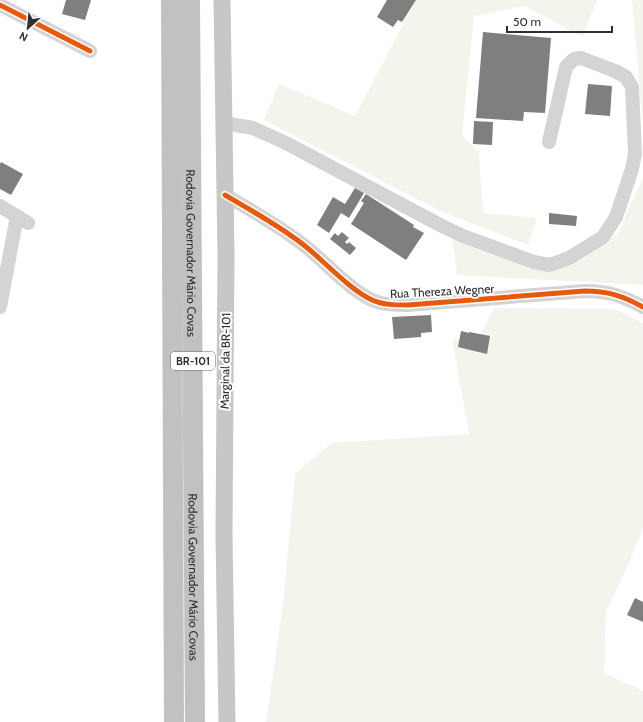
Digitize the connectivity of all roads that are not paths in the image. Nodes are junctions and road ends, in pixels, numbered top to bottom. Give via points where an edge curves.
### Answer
1 (171, 0) edge
2 (190, 0) edge
3 (222, 0) edge
4 (0, 5) edge
5 (90, 51) dead end
6 (224, 123) junction
7 (549, 142) dead end
8 (225, 194) junction
9 (0, 206) edge
10 (0, 307) edge
11 (643, 307) edge
12 (174, 722) edge
13 (195, 722) edge
14 (227, 722) edge

1 - 12 highway, Rodovia Governador Mário Covas / BR-101
2 - 13 highway, Rodovia Governador Mário Covas / BR-101
3 - 6 main road, Marginal da BR-101
4 - 5 street
6 - 7 street via 253,128 286,143 463,236 534,262 550,264 569,258 603,237 616,218 635,154 632,87 626,78 581,58 570,62 566,67
6 - 8 main road, Marginal da BR-101
8 - 11 street, Rua Thereza Wegner via 290,235 360,293 385,304 408,305 602,291
8 - 14 main road, Marginal da BR-101 via 224,535
9 - 10 street via 23,219

